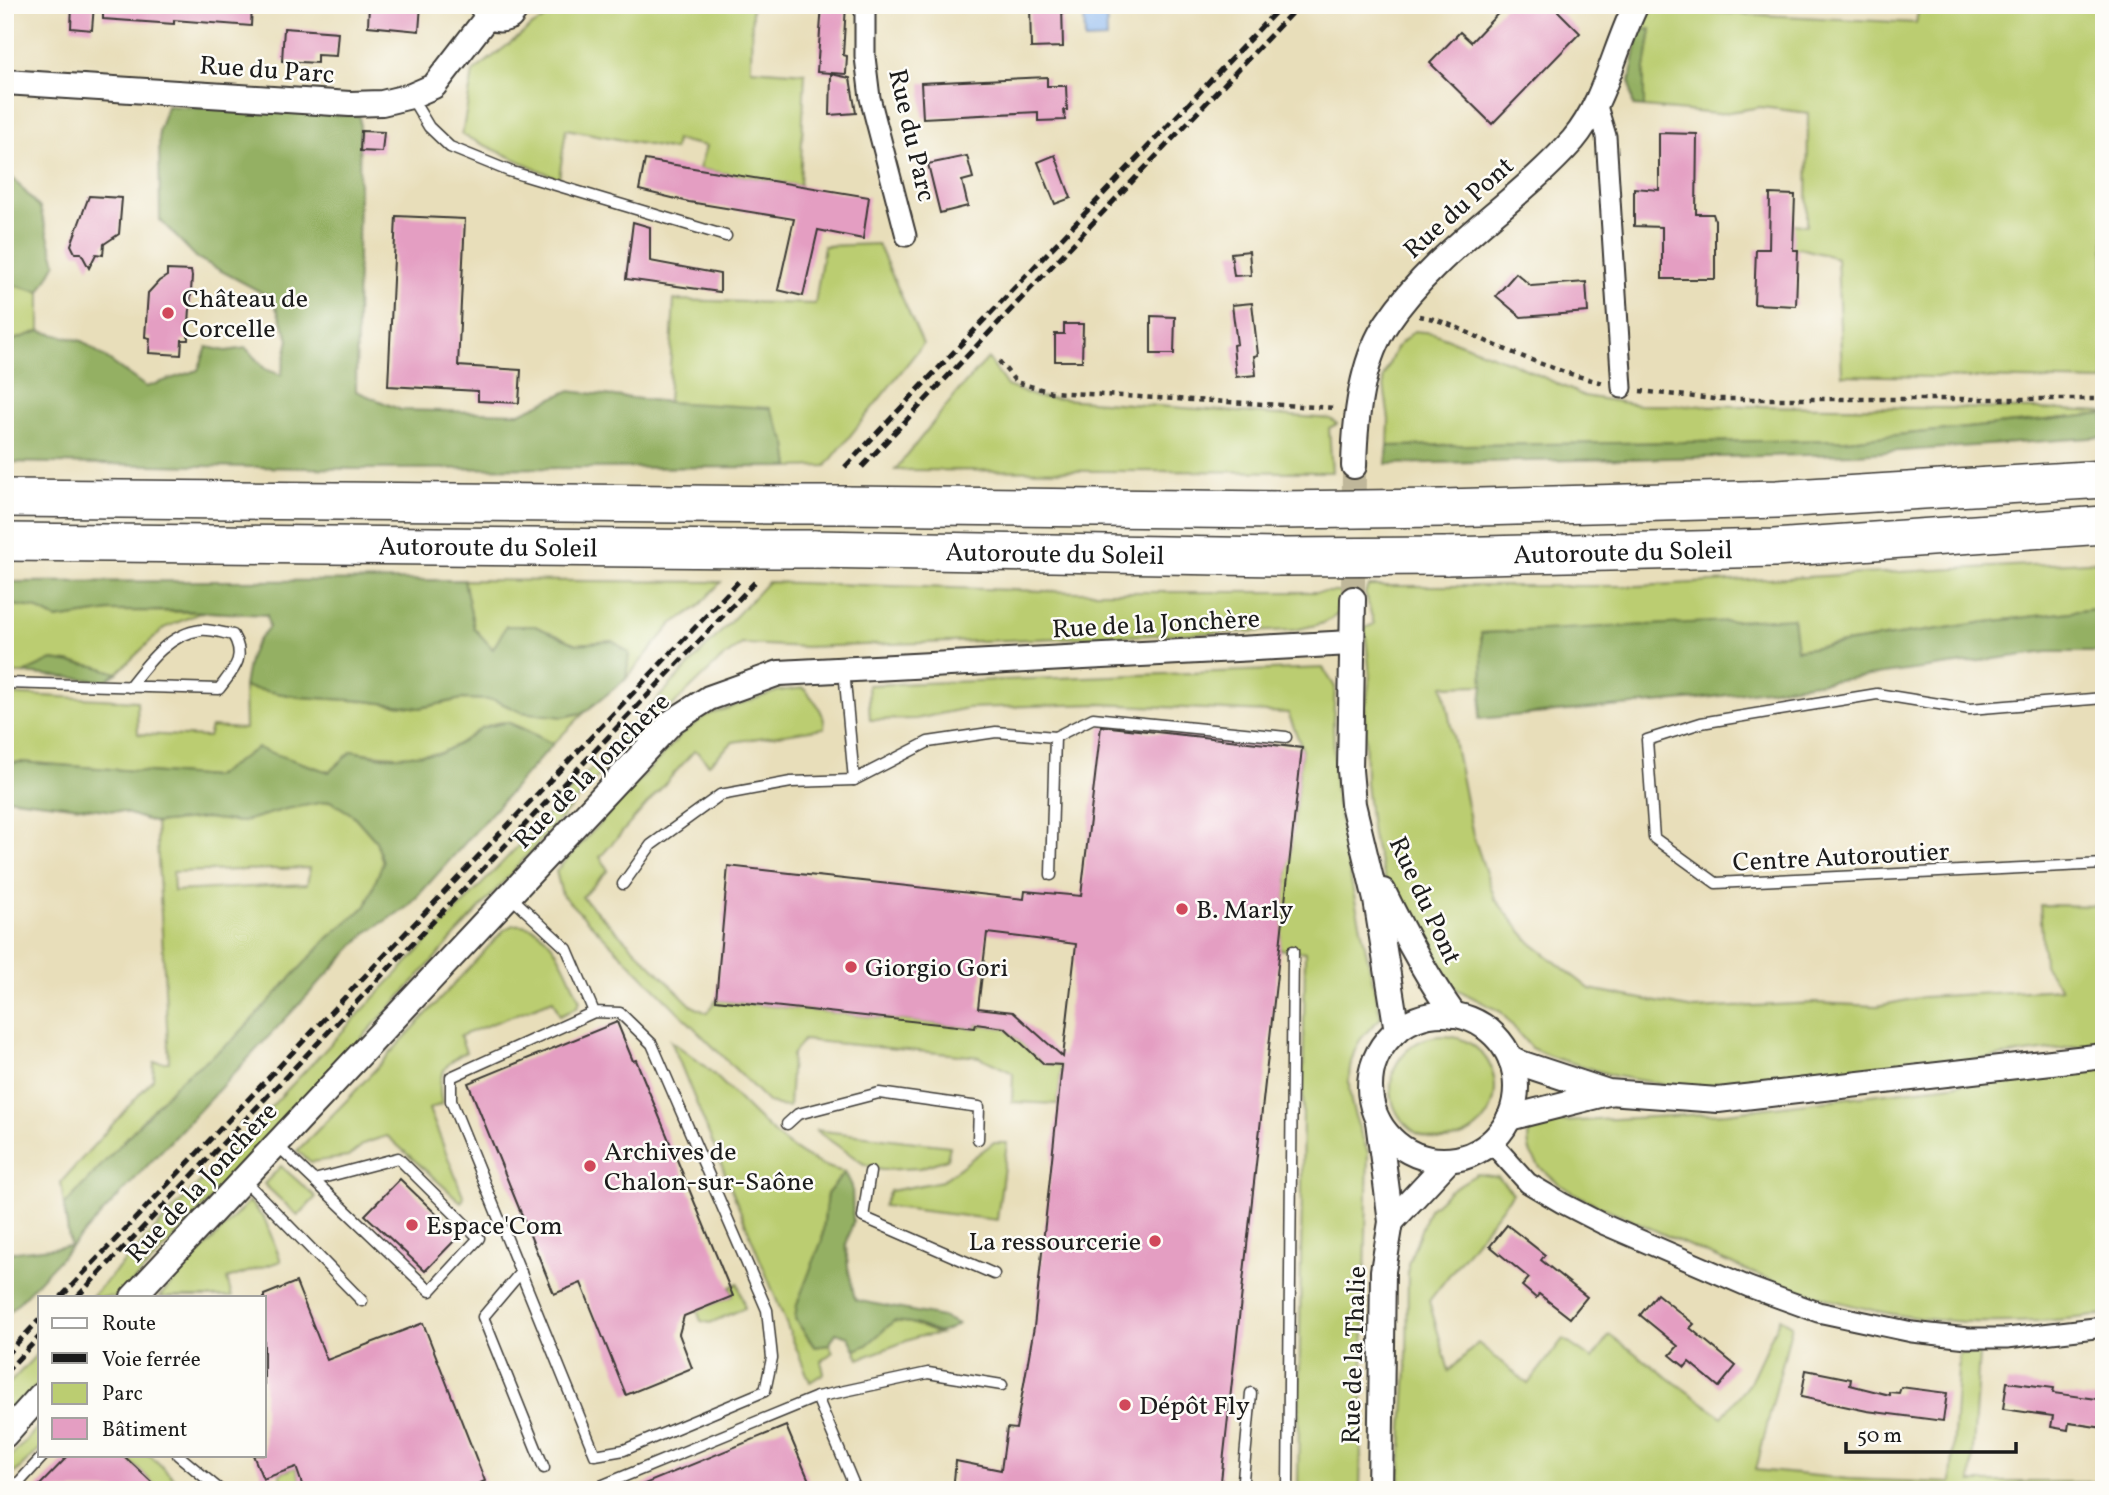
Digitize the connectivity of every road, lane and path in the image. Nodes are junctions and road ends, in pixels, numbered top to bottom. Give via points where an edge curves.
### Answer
1 (519, 5) edge
2 (865, 5) edge
3 (1636, 5) edge
4 (484, 11) edge
5 (5, 82) edge
6 (411, 96) junction
7 (1596, 103) junction
8 (726, 236) dead end
9 (906, 236) dead end
10 (1395, 312) junction
11 (999, 361) dead end
12 (1622, 388) junction
13 (2104, 399) edge
14 (1357, 410) junction
15 (1354, 466) tunnel mouth
16 (2104, 480) edge
17 (5, 498) edge
18 (2104, 525) edge
19 (5, 542) edge
20 (1353, 599) tunnel mouth
21 (1351, 643) junction
22 (844, 669) junction
23 (5, 683) edge
24 (129, 687) junction
25 (2104, 698) edge
26 (1055, 737) junction
27 (1286, 737) dead end
28 (854, 780) junction
29 (1353, 804) junction
30 (2104, 864) edge
31 (1051, 875) dead end
32 (623, 884) dead end
33 (510, 897) junction
34 (1293, 951) dead end
35 (594, 1012) junction
36 (1454, 1015) junction
37 (1397, 1031) junction
38 (2104, 1056) edge
39 (1511, 1060) junction
40 (1608, 1093) junction
41 (1509, 1118) junction
42 (1378, 1119) junction
43 (787, 1124) dead end
44 (978, 1139) dead end
45 (1491, 1142) junction
46 (277, 1145) junction
47 (1449, 1160) junction
48 (870, 1172) dead end
49 (243, 1180) junction
50 (314, 1180) junction
51 (1391, 1222) junction
52 (521, 1272) junction
53 (994, 1274) dead end
54 (134, 1296) edge
55 (362, 1301) dead end
56 (2104, 1326) edge
57 (1002, 1385) dead end
58 (1251, 1393) dead end
59 (817, 1397) junction
60 (38, 1398) edge
61 (5, 1435) edge
62 (43, 1456) edge
63 (179, 1456) edge
64 (544, 1468) dead end
65 (8, 1489) edge
66 (220, 1490) edge
67 (591, 1490) edge
68 (856, 1490) edge
69 (1242, 1490) edge
70 (1288, 1490) edge
71 (1380, 1490) edge

1 - 4 street via 503,20
2 - 9 street, Rue du Parc via 870,98
3 - 7 street, Rue du Pont
4 - 6 street, Rue du Parc via 434,86
5 - 6 street, Rue du Parc via 350,104
6 - 8 lane via 429,127 450,147 509,172
7 - 10 street, Rue du Pont via 1574,138 1418,283
7 - 12 street via 1606,136
10 - 12 path via 1446,322 1571,376
10 - 14 street, Rue du Pont via 1368,365
11 - 14 path via 1016,382 1051,392
12 - 13 path via 1714,399
14 - 15 street, Rue du Pont
16 - 17 highway, Autoroute du Soleil, bridge via 1777,499 1277,510
18 - 19 highway, Autoroute du Soleil, bridge via 1774,548 1446,556
20 - 21 street, Rue du Pont
21 - 22 street, Rue de la Jonchère
21 - 29 street, Rue du Pont
22 - 28 lane
22 - 33 street, Rue de la Jonchère via 779,673 709,698 673,721
23 - 24 lane
24 - 24 lane via 219,689 238,664 240,646 233,635 202,629 180,636 152,657
25 - 30 lane, Centre Autoroutier via 1970,709 1877,694 1701,723 1647,740 1654,838 1716,883
26 - 27 lane via 1093,718
26 - 28 lane via 996,732 928,742
26 - 31 lane
28 - 32 lane via 791,782 720,795 651,845
29 - 36 street, Rue du Pont via 1383,891 1433,987
29 - 37 street, Rue du Pont via 1376,900
33 - 35 lane via 567,949
33 - 46 street, Rue de la Jonchère
34 - 70 lane
35 - 52 lane via 451,1077 451,1101
35 - 52 lane via 620,1013 653,1044 767,1310 772,1358 765,1391 624,1450 595,1455
36 - 37 street via 1431,1015
36 - 39 street via 1485,1027
37 - 42 street via 1380,1050 1371,1076
38 - 40 street via 1718,1100
39 - 40 street
39 - 41 street via 1516,1088
40 - 41 street
41 - 45 street
42 - 47 street via 1406,1150
42 - 51 street, Rue de la Thalie
43 - 44 lane via 798,1114 879,1093 979,1107
45 - 47 street via 1471,1155
45 - 56 street via 1528,1183 1562,1203 1749,1287 1818,1312 1912,1332 1968,1338
46 - 49 street, Rue de la Jonchère
46 - 50 lane
47 - 51 street
48 - 53 lane via 863,1217
49 - 54 street, Rue de la Jonchère
49 - 55 lane
50 - 50 lane via 430,1291 479,1238 398,1158
51 - 71 street, Rue de la Thalie via 1383,1271
52 - 64 lane via 483,1317
57 - 59 lane via 928,1373
58 - 69 lane
59 - 67 lane
59 - 68 lane
60 - 61 street
62 - 65 lane
63 - 66 lane

